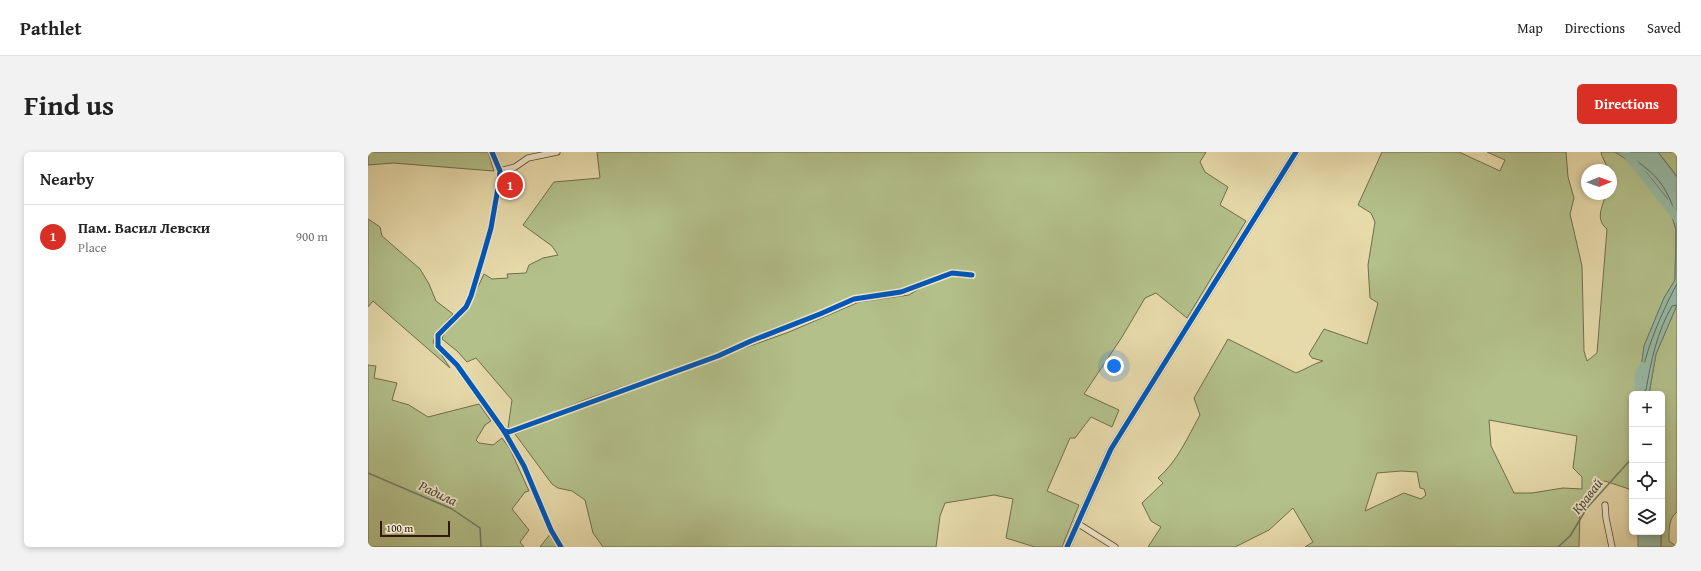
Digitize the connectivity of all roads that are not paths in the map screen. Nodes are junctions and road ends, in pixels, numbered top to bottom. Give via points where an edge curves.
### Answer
1 (492, 152) edge
2 (557, 152) edge
3 (1296, 152) edge
4 (500, 171) junction
5 (972, 274) dead end
6 (504, 431) junction
7 (1605, 505) dead end
8 (1077, 523) junction
9 (561, 547) edge
10 (1067, 547) edge
11 (1115, 547) edge
12 (1612, 547) edge

1 - 4 street
2 - 4 street via 528,158 515,167
3 - 8 street via 1111,449
4 - 6 street via 491,228 471,296 466,307 438,335 437,340 438,346 457,365
5 - 6 street via 952,273 901,292 854,299 718,356 509,432
6 - 9 street via 524,466 551,530
7 - 12 street
8 - 10 street
8 - 11 street

